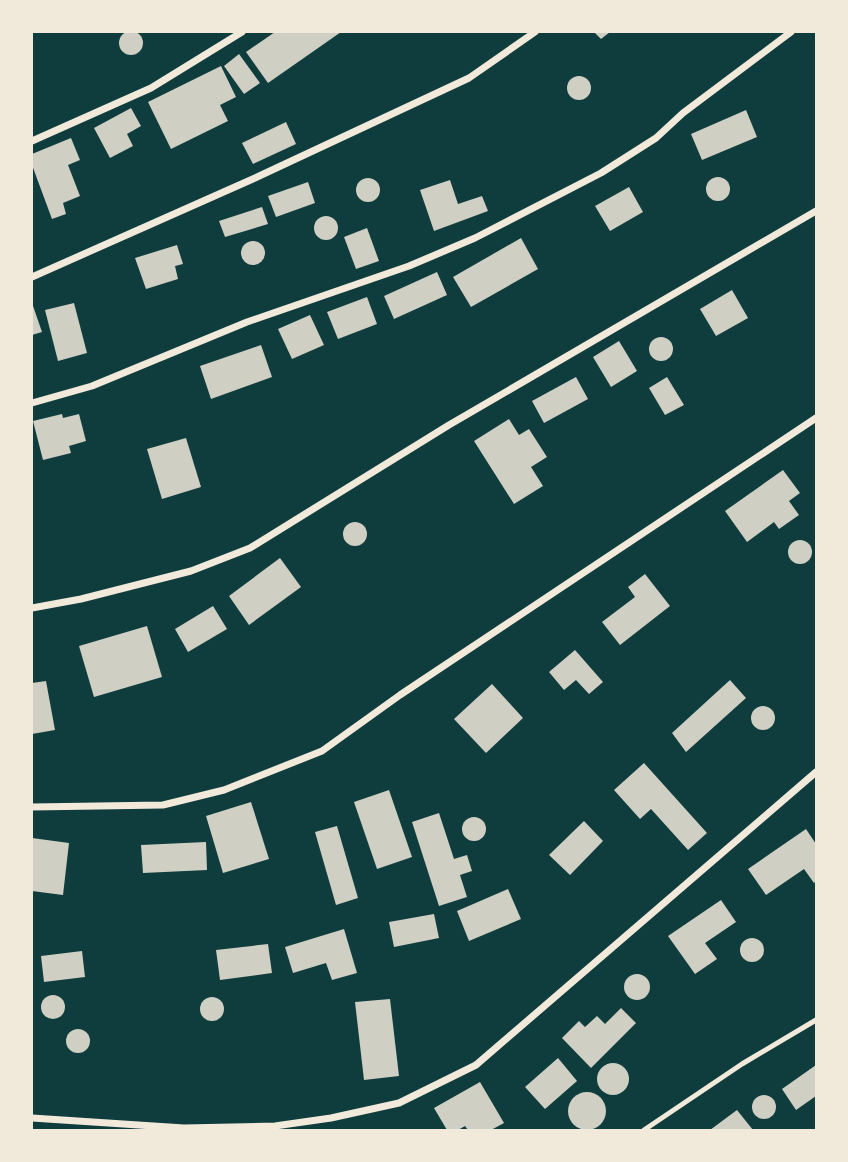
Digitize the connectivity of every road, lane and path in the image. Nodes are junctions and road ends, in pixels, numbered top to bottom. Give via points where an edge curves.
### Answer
1 (242, 32) edge
2 (535, 32) edge
3 (790, 32) edge
4 (32, 141) edge
5 (817, 211) edge
6 (32, 277) edge
7 (32, 403) edge
8 (817, 418) edge
9 (32, 608) edge
10 (817, 772) edge
11 (32, 807) edge
12 (817, 1020) edge
13 (32, 1118) edge
14 (644, 1130) edge

1 - 4 street via 151,88
2 - 6 street via 469,78
3 - 7 street via 656,138 601,173 475,238 247,322 92,386
5 - 9 street via 449,425 250,548 191,571
8 - 11 street via 321,751 224,790 163,805
10 - 13 street via 476,1065 399,1103 275,1126 184,1128
12 - 14 lane

